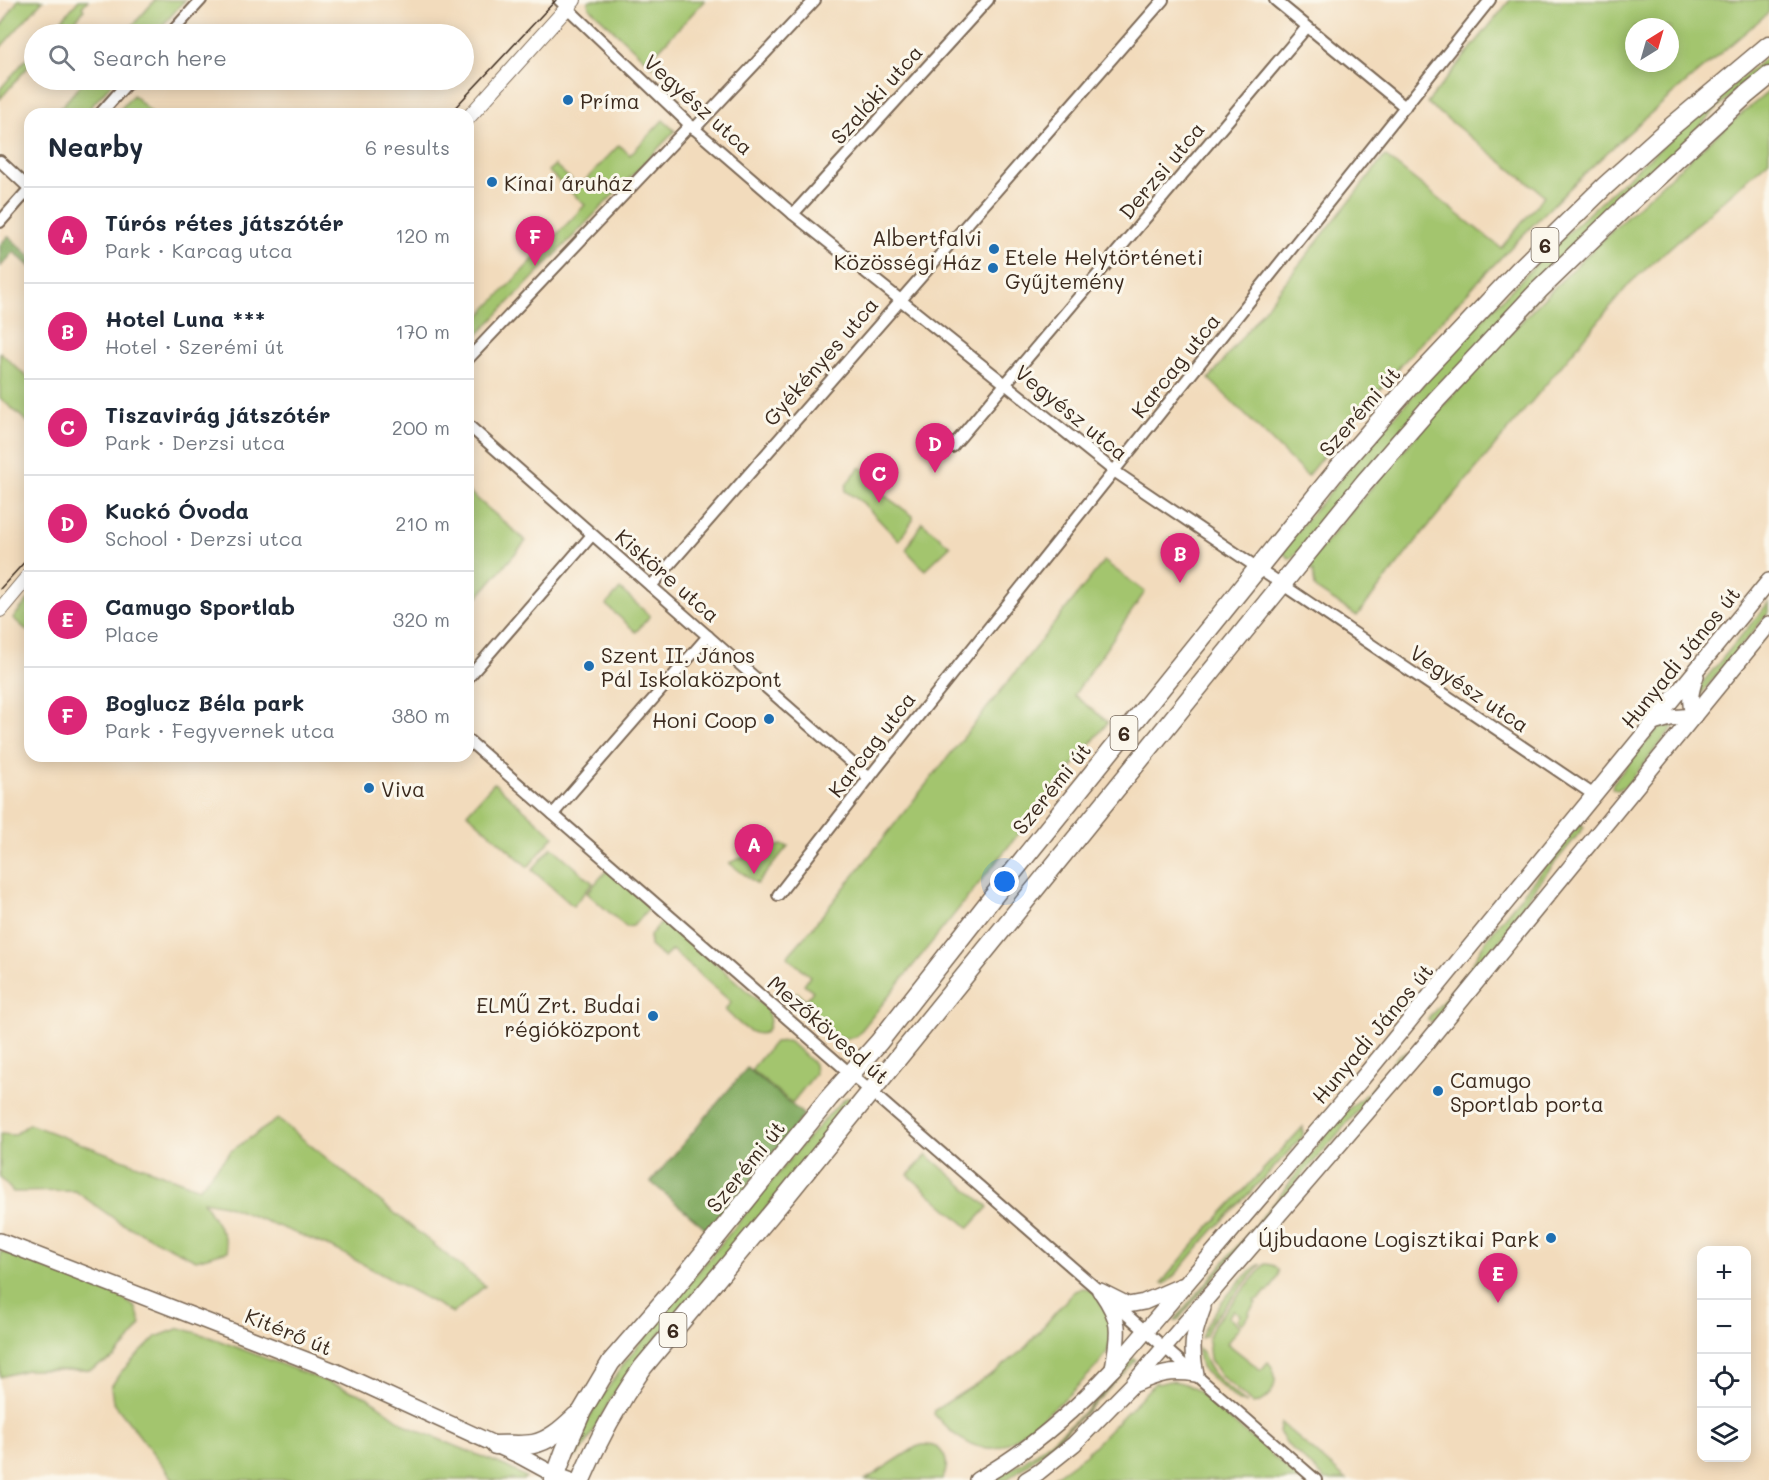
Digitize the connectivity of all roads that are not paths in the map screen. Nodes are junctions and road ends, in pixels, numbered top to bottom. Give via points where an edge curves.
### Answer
1 (201, 0) edge
2 (815, 0) edge
3 (988, 0) edge
4 (1163, 0) edge
5 (1490, 0) edge
6 (1279, 1) edge
7 (567, 3) edge
8 (179, 24) edge
9 (1307, 27) junction
10 (1769, 45) edge
11 (1769, 76) edge
12 (121, 90) edge
13 (1405, 107) junction
14 (105, 108) edge
15 (474, 111) edge
16 (692, 127) junction
17 (0, 161) edge
18 (24, 183) edge
19 (24, 195) edge
20 (793, 214) junction
21 (0, 222) edge
22 (899, 300) junction
23 (474, 353) edge
24 (1006, 384) junction
25 (474, 430) edge
26 (952, 447) dead end
27 (1114, 471) junction
28 (592, 535) junction
29 (1257, 569) junction
30 (24, 581) edge
31 (1769, 581) edge
32 (1281, 584) junction
33 (651, 586) junction
34 (0, 610) edge
35 (1769, 624) edge
36 (708, 636) junction
37 (1700, 665) junction
38 (474, 671) edge
39 (1694, 716) junction
40 (1652, 723) junction
41 (474, 745) edge
42 (869, 778) junction
43 (1593, 795) junction
44 (1615, 811) junction
45 (553, 814) junction
46 (778, 895) dead end
47 (1404, 1028) junction
48 (1425, 1045) junction
49 (852, 1074) junction
50 (871, 1091) junction
51 (0, 1241) edge
52 (1187, 1284) junction
53 (1100, 1291) junction
54 (1206, 1299) junction
55 (1146, 1331) junction
56 (1165, 1347) junction
57 (1113, 1369) junction
58 (1196, 1374) junction
59 (1132, 1385) junction
60 (582, 1411) junction
61 (495, 1445) junction
62 (560, 1479) edge
63 (582, 1480) edge
64 (976, 1480) edge
65 (1026, 1480) edge
66 (1316, 1480) edge

1 - 8 street
2 - 16 street
3 - 20 street, Szalóki utca
4 - 22 street, Gyékényes utca
5 - 13 street, Karcag utca
6 - 9 street
7 - 15 street
7 - 16 street, Vegyész utca
9 - 13 street
9 - 24 street, Derzsi utca
10 - 29 main road, Szerémi út / 6 via 1605,186 1486,304 1341,465
11 - 32 main road, 6 via 1625,207 1500,330 1364,483
12 - 14 street
13 - 27 street, Karcag utca
16 - 20 street, Vegyész utca
16 - 23 street
17 - 18 street
19 - 21 street
20 - 22 street, Vegyész utca
22 - 24 street, Vegyész utca
22 - 33 street, Gyékényes utca
24 - 26 street, Derzsi utca
24 - 27 street, Vegyész utca
25 - 28 street, Kisköre utca
27 - 29 street, Vegyész utca
27 - 42 street, Karcag utca
28 - 33 street, Kisköre utca
28 - 38 street
29 - 32 street, Vegyész utca
29 - 49 main road, Szerémi út / 6
30 - 34 street
31 - 37 main road, Hunyadi János út
32 - 43 street, Vegyész utca
32 - 50 main road, 6
33 - 36 street, Kisköre utca
35 - 39 main road
36 - 42 street, Kisköre utca
36 - 45 street
37 - 39 main road via 1690,696
37 - 40 main road, Hunyadi János út
39 - 40 main road
39 - 44 main road
40 - 43 main road, Hunyadi János út
41 - 45 street, Mezőkövesd út
42 - 46 street, Karcag utca
43 - 44 main road
43 - 47 main road, Hunyadi János út
44 - 48 main road
45 - 49 street, Mezőkövesd út
47 - 48 main road
47 - 52 main road, Hunyadi János út
48 - 54 main road
49 - 50 street, Mezőkövesd út
49 - 60 main road, Szerémi út / 6 via 611,1362
50 - 53 street, Mezőkövesd út
50 - 63 main road, 6 via 643,1367 622,1396
51 - 61 main road, Kitérő út via 337,1372
52 - 53 main road via 1128,1305
52 - 55 main road, Hunyadi János út
53 - 55 street, Mezőkövesd út
53 - 57 main road via 1117,1319
54 - 56 main road
54 - 58 main road via 1192,1343
55 - 56 street, Mezőkövesd út
55 - 57 main road, Hunyadi János út
56 - 58 street, Mezőkövesd út
56 - 59 main road
57 - 64 main road, Hunyadi János út via 1046,1433
58 - 59 main road via 1160,1373
58 - 66 street, Mezőkövesd út
59 - 65 main road via 1074,1444
60 - 61 main road via 545,1440
60 - 62 main road, Szerémi út / 6
61 - 62 main road, Kitérő út

